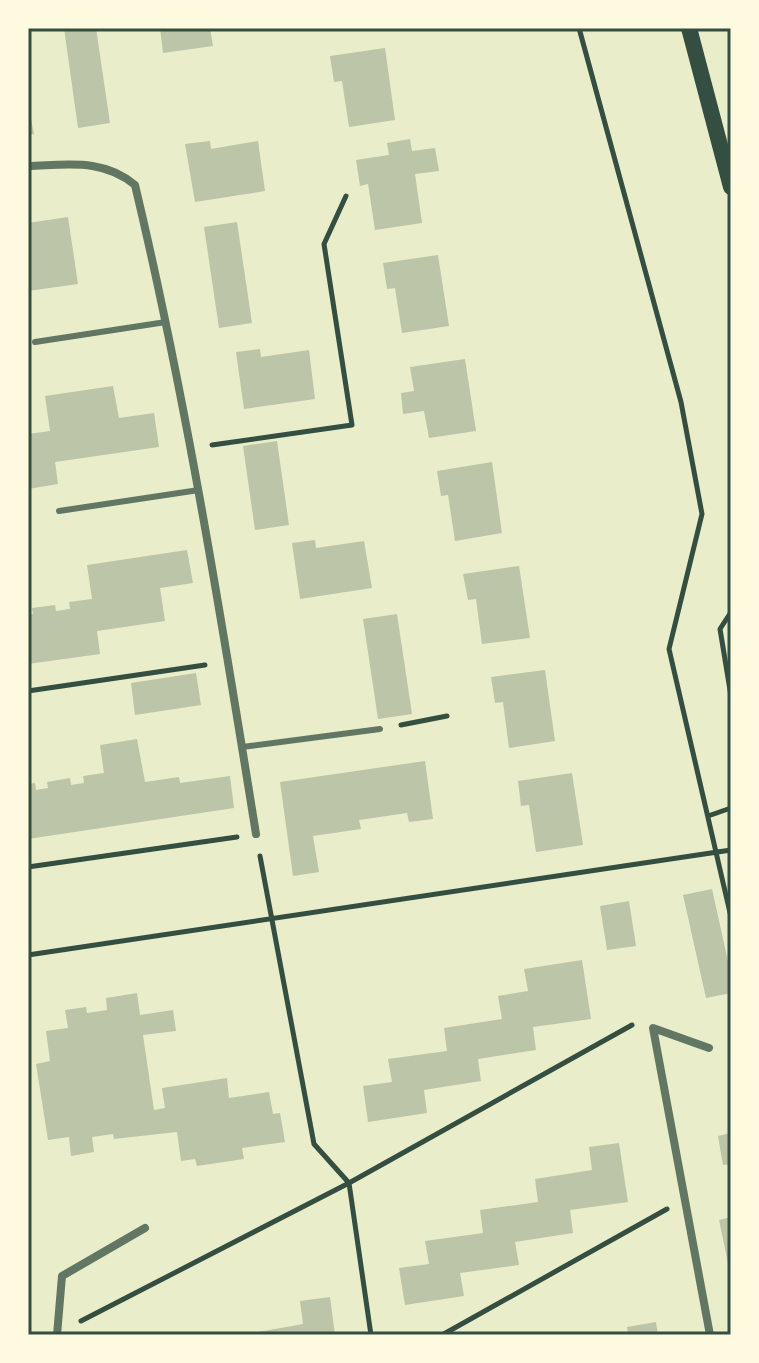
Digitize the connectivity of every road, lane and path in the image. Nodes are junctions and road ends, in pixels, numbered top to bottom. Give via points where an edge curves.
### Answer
1 (579, 28) edge
2 (689, 28) edge
3 (28, 166) edge
4 (731, 187) edge
5 (346, 196) dead end
6 (167, 321) junction
7 (35, 342) dead end
8 (191, 448) junction
9 (199, 490) junction
10 (59, 511) dead end
11 (731, 612) edge
12 (229, 661) junction
13 (28, 691) edge
14 (731, 696) edge
15 (447, 716) dead end
16 (380, 729) joint
17 (242, 747) junction
18 (731, 808) edge
19 (708, 816) junction
20 (256, 834) junction
21 (731, 850) edge
22 (717, 852) junction
23 (28, 867) edge
24 (731, 917) edge
25 (273, 918) junction
26 (28, 955) edge
27 (653, 1028) junction
28 (709, 1048) dead end
29 (349, 1183) junction
30 (683, 1204) junction
31 (145, 1228) dead end
32 (57, 1334) edge
33 (371, 1335) edge
34 (442, 1335) edge
35 (710, 1335) edge

1 - 19 path via 681,402 702,514 669,649
2 - 4 main road
3 - 6 street via 91,164 118,170 135,185
5 - 8 path via 324,244 352,425
6 - 7 lane
6 - 8 street
8 - 9 street
9 - 10 lane
9 - 12 street
11 - 14 path via 720,629
12 - 13 path
12 - 17 street
15 - 16 path
16 - 17 lane
17 - 20 street
18 - 19 path
19 - 22 path
20 - 23 path
20 - 25 path
21 - 22 path
22 - 24 path
22 - 25 path
25 - 26 path
25 - 29 path via 314,1144
27 - 28 street
27 - 29 path via 630,1025
27 - 30 street
29 - 32 path
29 - 33 path
30 - 34 path via 659,1211
30 - 35 street
31 - 32 street via 62,1276

